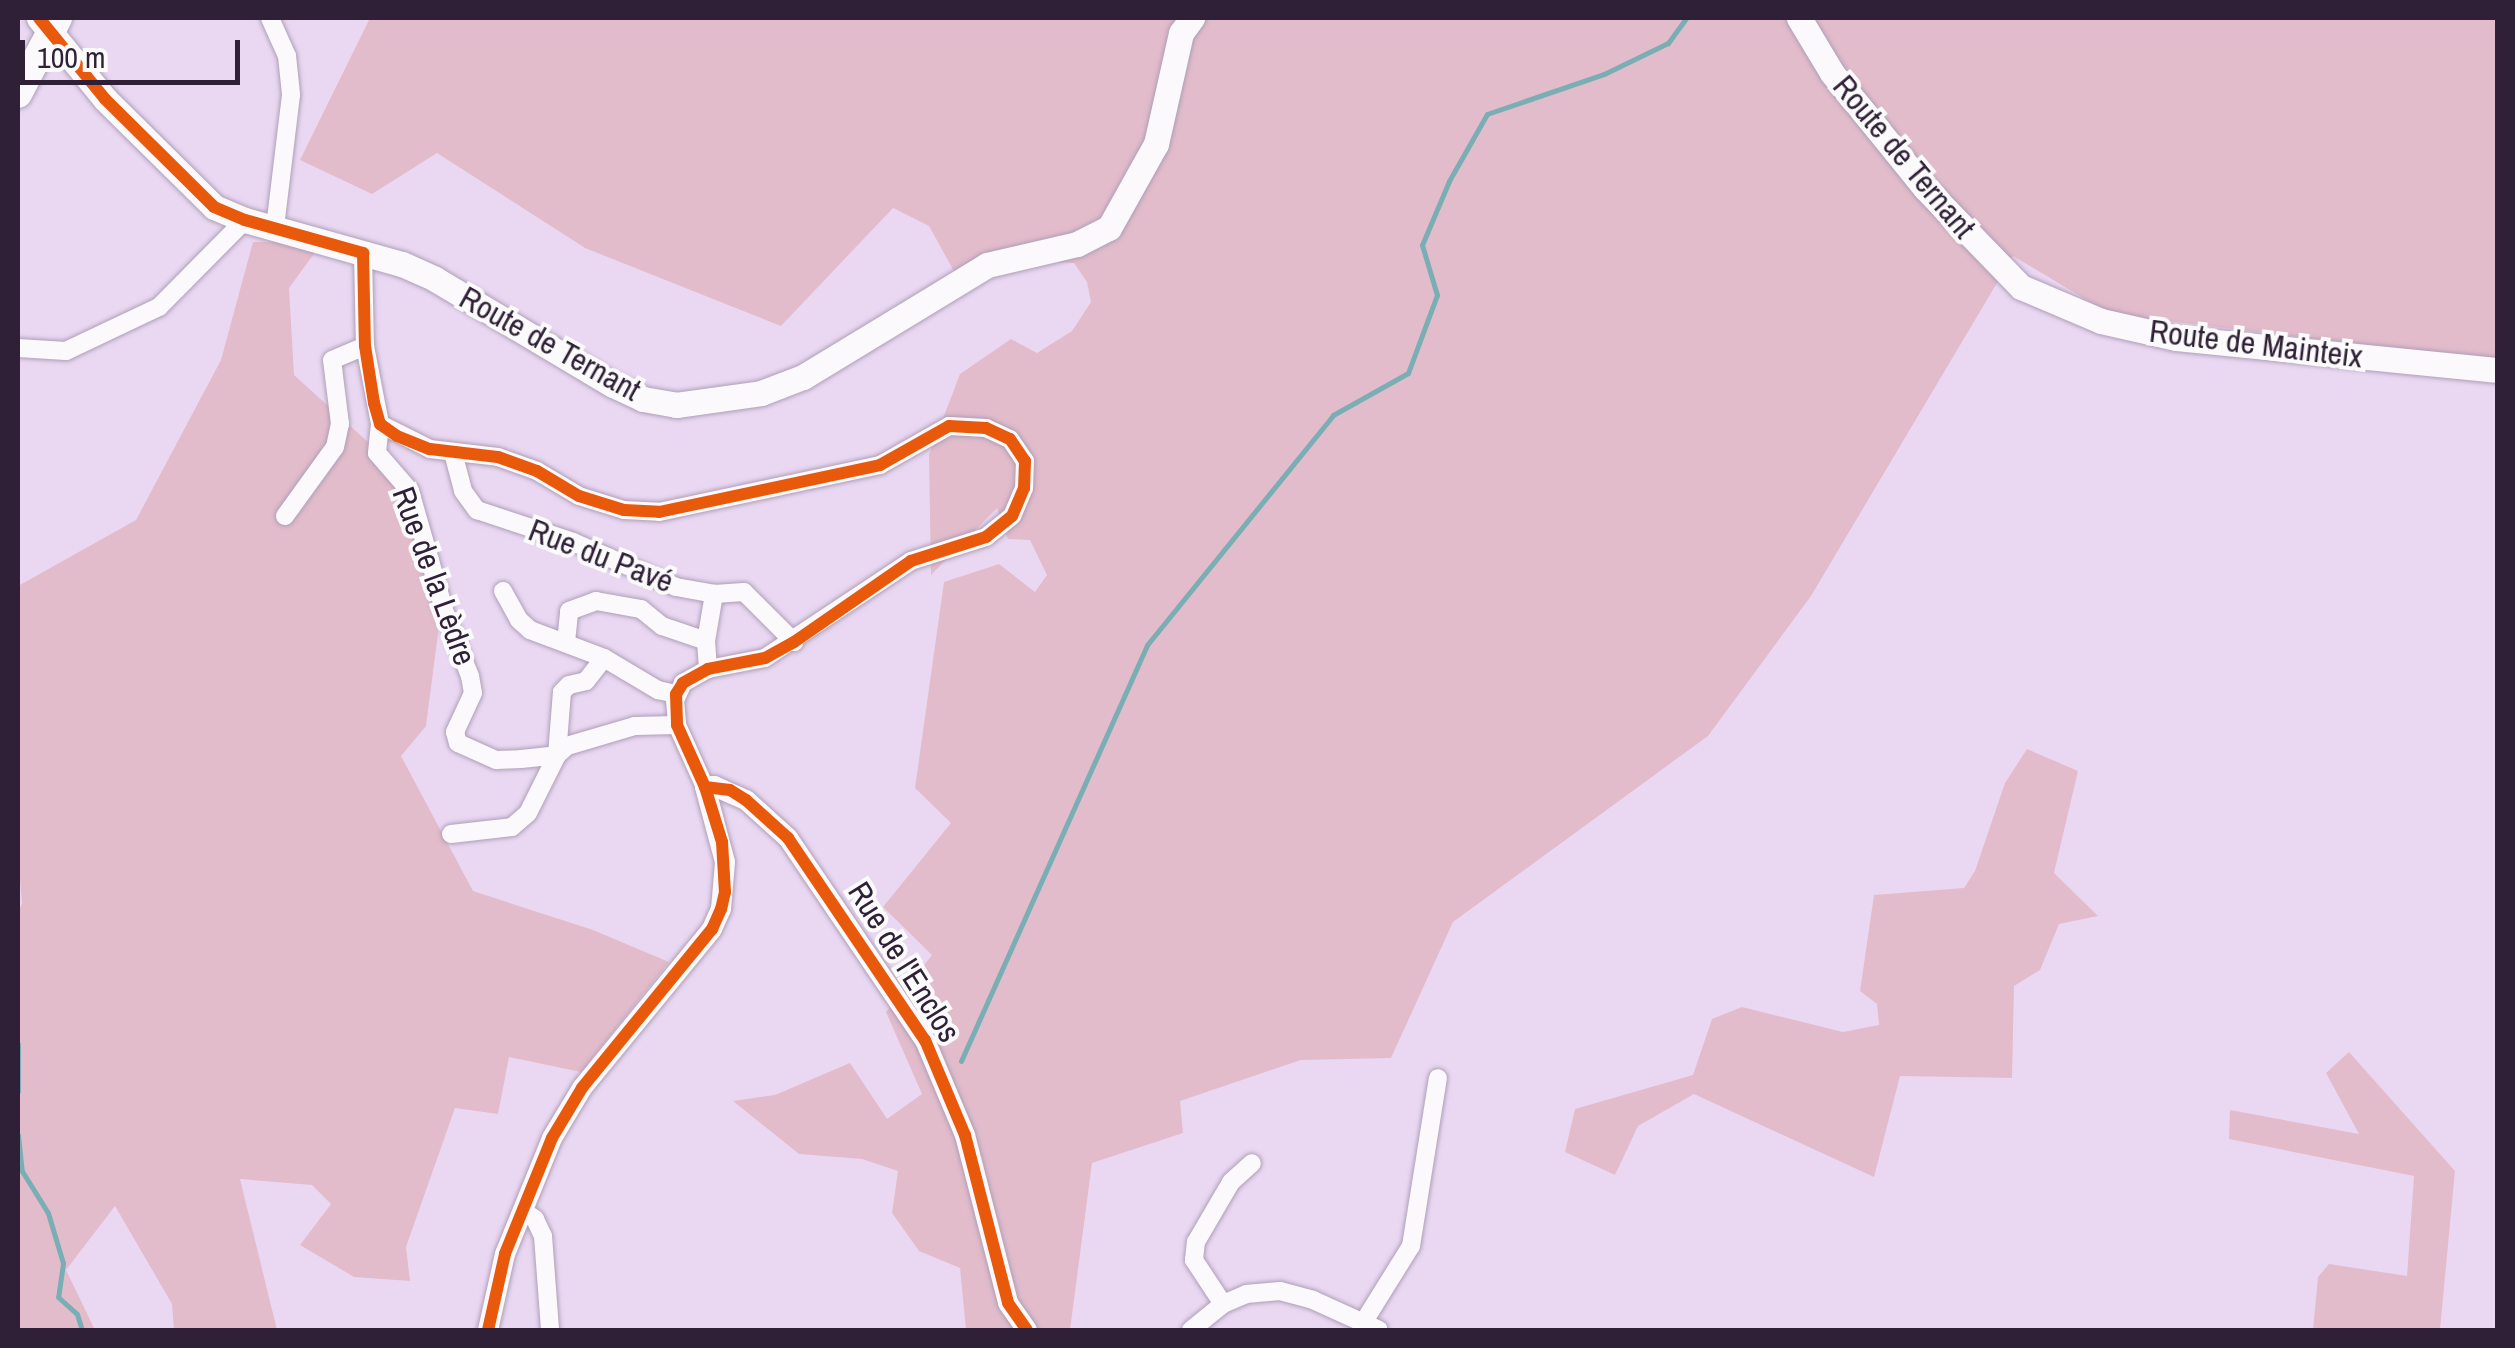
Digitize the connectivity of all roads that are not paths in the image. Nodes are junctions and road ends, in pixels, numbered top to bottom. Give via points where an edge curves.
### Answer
1 (270, 18) edge
2 (1192, 18) edge
3 (1799, 18) edge
4 (49, 23) edge
5 (18, 94) edge
6 (244, 220) junction
7 (275, 228) junction
8 (363, 253) junction
9 (2021, 287) joint
10 (365, 346) junction
11 (18, 348) edge
12 (2498, 370) edge
13 (380, 424) junction
14 (453, 452) junction
15 (285, 516) dead end
16 (503, 591) dead end
17 (714, 594) junction
18 (706, 641) junction
19 (566, 642) junction
20 (794, 642) junction
21 (604, 658) junction
22 (708, 669) junction
23 (676, 694) junction
24 (676, 726) junction
25 (557, 755) junction
26 (705, 787) junction
27 (451, 834) dead end
28 (1438, 1078) dead end
29 (1252, 1164) dead end
30 (522, 1210) junction
31 (1223, 1304) junction
32 (1371, 1326) edge
33 (488, 1330) edge
34 (550, 1330) edge
35 (1027, 1330) edge
36 (1191, 1330) edge

1 - 7 street via 287,56 291,95
2 - 8 main road, Route de Ternant via 1181,33 1156,144 1110,228 1076,244 988,265 831,361 761,393 693,405 644,399 435,279
3 - 9 main road, Route de Ternant via 1832,73 1914,174
4 - 5 main road
4 - 6 main road, Route de Ternant via 105,99 214,206
6 - 7 main road, Route de Ternant
6 - 11 street via 159,307 66,352
7 - 8 main road, Route de Ternant
8 - 10 street
9 - 12 main road, Route de Mainteix via 2101,321 2176,338
10 - 13 street
10 - 15 street via 332,360 340,424 336,447
13 - 14 street via 430,449
13 - 25 street, Rue de la Lèdre via 377,453 410,492 470,676 473,693 455,732 458,743 496,760
14 - 17 street, Rue du Pavé via 463,491 477,510 574,542 676,588
14 - 20 street via 498,457 579,496 658,512 880,464 949,426 986,428 1010,439 1025,462 1024,488 1012,516 986,538 911,562
16 - 19 street via 530,630
17 - 18 street, Rue du Pavé
17 - 20 street via 744,592
18 - 19 street via 662,626 641,609 596,601 568,612
18 - 22 street, Rue du Pavé
19 - 21 street
20 - 22 street via 765,658
21 - 23 street
21 - 25 street via 586,681 562,692
22 - 23 street
23 - 24 street
24 - 25 street, Rue de la Lèdre via 635,726
24 - 26 street
25 - 27 street via 528,813 512,827
26 - 30 street via 725,862 721,909 582,1088
26 - 35 street, Rue de l'Enclos via 730,790 788,838 924,1040 965,1135 1008,1303
28 - 32 street via 1411,1246
29 - 31 street via 1231,1182 1196,1242 1194,1260
30 - 33 street via 494,1288
30 - 34 street via 535,1218 543,1236
31 - 32 street via 1280,1291
31 - 36 street

